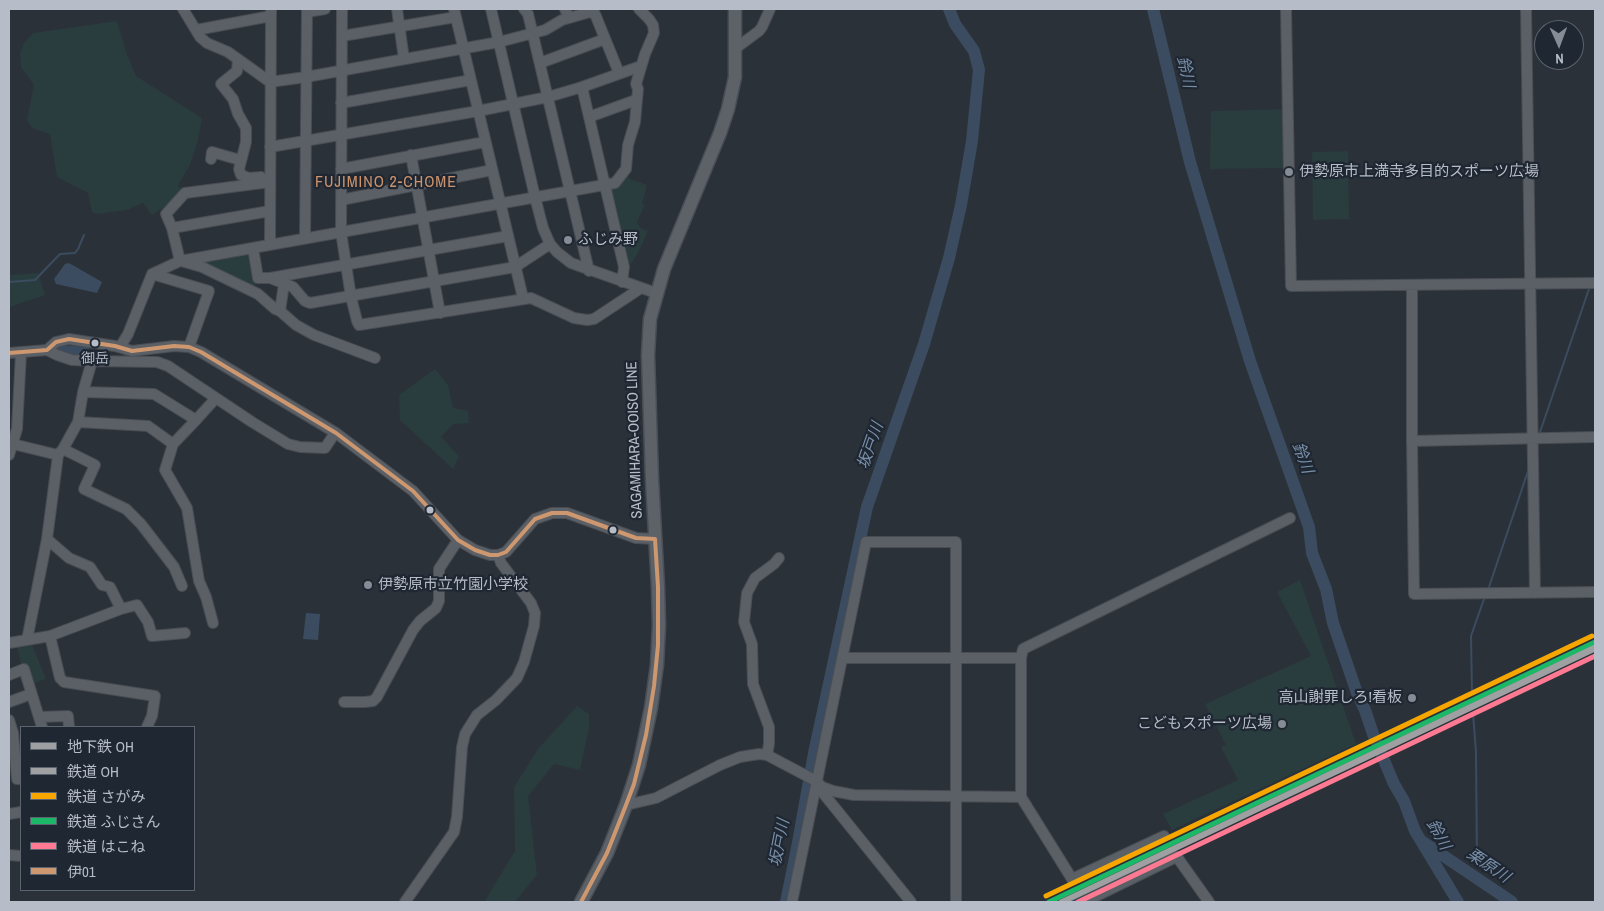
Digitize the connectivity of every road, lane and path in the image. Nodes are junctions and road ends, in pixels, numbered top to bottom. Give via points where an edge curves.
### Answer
1 (183, 9) edge
2 (326, 9) edge
3 (342, 9) edge
4 (397, 9) edge
5 (490, 9) edge
6 (524, 9) edge
7 (639, 9) edge
8 (735, 9) edge
9 (770, 9) edge
10 (1286, 9) edge
11 (1526, 9) edge
12 (307, 10) edge
13 (271, 12) edge
14 (455, 13) edge
15 (567, 14) edge
16 (400, 27) junction
17 (196, 30) junction
18 (533, 33) junction
19 (342, 36) junction
20 (605, 39) junction
21 (499, 42) junction
22 (463, 48) junction
23 (736, 48) junction
24 (238, 59) junction
25 (404, 59) junction
26 (540, 63) junction
27 (641, 66) junction
28 (342, 71) junction
29 (619, 73) junction
30 (306, 77) junction
31 (471, 80) junction
32 (270, 82) junction
33 (582, 87) junction
34 (548, 97) junction
35 (636, 100) junction
36 (342, 102) junction
37 (513, 104) junction
38 (478, 111) junction
39 (589, 117) junction
40 (341, 135) junction
41 (306, 142) junction
42 (485, 142) junction
43 (270, 147) junction
44 (411, 155) junction
45 (210, 159) dead end
46 (240, 160) junction
47 (341, 168) junction
48 (492, 170) junction
49 (270, 179) junction
50 (416, 185) junction
51 (605, 185) junction
52 (571, 191) junction
53 (535, 198) junction
54 (341, 200) junction
55 (501, 203) junction
56 (270, 211) junction
57 (422, 218) junction
58 (172, 228) junction
59 (341, 232) junction
60 (508, 236) junction
61 (305, 238) junction
62 (270, 244) junction
63 (550, 244) junction
64 (253, 248) junction
65 (428, 250) junction
66 (180, 261) junction
67 (345, 266) junction
68 (516, 267) junction
69 (589, 270) junction
70 (152, 274) junction
71 (270, 278) junction
72 (433, 281) junction
73 (622, 282) junction
74 (1530, 283) junction
75 (1595, 283) edge
76 (284, 284) junction
77 (1412, 285) junction
78 (641, 288) junction
79 (656, 293) junction
80 (351, 296) junction
81 (523, 298) junction
82 (280, 311) junction
83 (440, 313) junction
84 (120, 347) junction
85 (189, 347) junction
86 (47, 350) junction
87 (9, 353) edge
88 (21, 353) junction
89 (375, 358) dead end
90 (92, 361) junction
91 (83, 392) junction
92 (216, 398) junction
93 (196, 420) junction
94 (78, 422) junction
95 (335, 433) junction
96 (1534, 438) junction
97 (1595, 438) edge
98 (1412, 440) junction
99 (12, 444) junction
100 (173, 444) junction
101 (60, 452) junction
102 (9, 456) edge
103 (1290, 518) dead end
104 (46, 539) junction
105 (655, 539) junction
106 (458, 540) junction
107 (498, 555) junction
108 (779, 558) dead end
109 (182, 586) dead end
110 (1595, 592) edge
111 (1535, 593) junction
112 (121, 609) junction
113 (213, 623) dead end
114 (185, 633) dead end
115 (50, 636) junction
116 (28, 640) junction
117 (9, 643) edge
118 (842, 658) junction
119 (1021, 658) junction
120 (956, 659) junction
121 (9, 675) edge
122 (31, 694) junction
123 (9, 702) edge
124 (344, 702) dead end
125 (9, 720) edge
126 (41, 722) edge
127 (69, 726) edge
128 (147, 726) edge
129 (766, 756) junction
130 (20, 779) edge
131 (819, 784) junction
132 (956, 795) junction
133 (1021, 797) junction
134 (626, 805) junction
135 (1164, 836) dead end
136 (582, 901) edge
137 (405, 902) edge
138 (792, 902) edge
139 (911, 902) edge
140 (956, 902) edge
141 (1084, 902) edge
142 (1209, 902) edge

1 - 17 street
2 - 12 street
3 - 19 street
4 - 16 street
5 - 21 street
6 - 18 street
7 - 27 street via 653,25 654,33
8 - 23 main road, SAGAMIHARA-OOISO LINE
9 - 23 street via 758,31
10 - 77 street via 1291,286
11 - 74 street
12 - 30 street
13 - 17 street
13 - 32 street
14 - 16 street
14 - 22 street
15 - 18 street via 545,30
15 - 20 street via 595,14
16 - 19 street
16 - 25 street
17 - 24 street via 207,43
18 - 21 street
18 - 26 street
19 - 28 street
20 - 26 street
20 - 29 street
21 - 22 street
21 - 37 street
22 - 25 street
22 - 31 street
23 - 79 main road, SAGAMIHARA-OOISO LINE via 735,77 728,109
24 - 32 street
24 - 46 street via 237,71 221,84 233,99 246,128 246,142
25 - 28 street
26 - 34 street
27 - 29 street
27 - 35 street
28 - 30 street
28 - 36 street
29 - 33 street
30 - 32 street
30 - 41 street
31 - 36 street
31 - 38 street
32 - 43 street
33 - 34 street
33 - 39 street
34 - 37 street
34 - 52 street
35 - 39 street
35 - 51 street via 626,169 615,183
36 - 40 street
37 - 38 street
37 - 53 street
38 - 40 street
38 - 42 street
39 - 51 street
40 - 41 street
40 - 47 street
41 - 43 street
41 - 61 street
42 - 44 street
42 - 48 street
43 - 49 street
44 - 47 street
44 - 50 street
45 - 46 street via 212,152
46 - 49 street via 241,175
47 - 54 street
48 - 50 street
48 - 55 street
49 - 56 street
49 - 58 street via 185,193 166,214
50 - 54 street
50 - 57 street
51 - 52 street
51 - 73 street via 624,267
52 - 53 street
52 - 69 street
53 - 55 street
53 - 63 street
54 - 59 street
55 - 57 street
55 - 60 street
56 - 58 street
56 - 62 street
57 - 59 street
57 - 65 street
58 - 66 street
59 - 61 street
59 - 67 street
60 - 65 street
60 - 68 street
61 - 62 street
62 - 64 street
63 - 68 street
63 - 69 street via 571,263
64 - 66 street
64 - 71 street via 258,278
65 - 67 street
65 - 72 street
66 - 70 street
66 - 82 street via 202,267 258,294
67 - 71 street
67 - 80 street
68 - 72 street
68 - 81 street
69 - 73 street
70 - 84 street
70 - 85 street via 209,291
71 - 76 street
72 - 80 street
72 - 83 street
73 - 78 street
74 - 75 street
74 - 77 street
74 - 96 street
76 - 80 street via 293,287 310,303
76 - 82 street
77 - 98 street
78 - 79 street
78 - 81 street via 594,319 587,320 574,318 532,298
79 - 105 main road, SAGAMIHARA-OOISO LINE via 648,340
80 - 83 street via 359,325
81 - 83 street
82 - 89 street via 314,335
84 - 85 street via 132,351
84 - 86 street via 69,339 56,342
85 - 95 street
86 - 88 street
86 - 90 street via 72,360
87 - 88 street
88 - 99 street via 20,402
90 - 91 street
90 - 92 street via 157,362
91 - 93 street via 154,394
91 - 94 street
92 - 93 street
92 - 95 street via 288,444 325,448
93 - 100 street
94 - 100 street via 148,426
94 - 101 street
95 - 106 street via 412,491
96 - 97 street
96 - 98 street
96 - 111 street
98 - 111 street via 1414,594
99 - 101 street
99 - 102 street
100 - 113 street via 164,470 187,508 199,581
101 - 104 street
101 - 109 street via 96,465 84,489 126,509 174,567
103 - 119 street via 1023,649
104 - 112 street via 69,558 90,566 102,585 110,587
104 - 116 street
105 - 107 street via 636,538 566,513 552,513 535,519 506,552
105 - 134 main road, SAGAMIHARA-OOISO LINE via 659,626 655,679 646,735
106 - 107 street via 474,550
106 - 124 street via 439,569 436,608 420,621 376,697 365,702
107 - 137 street via 531,603 535,613 534,626 517,678 477,715 465,734 454,832
108 - 129 street via 755,578 747,593 744,622 752,644 753,684 769,727
110 - 111 street
112 - 114 street via 137,605 152,636
112 - 115 street
115 - 116 street
115 - 128 street via 60,678 64,682 155,696
116 - 117 street
118 - 120 street
118 - 120 street via 866,542 956,542
118 - 131 street
119 - 120 street
119 - 133 street
120 - 132 street
121 - 122 street via 24,669
122 - 123 street
122 - 126 street
125 - 130 street via 17,779
126 - 127 street via 68,716
129 - 131 street
129 - 134 street via 740,757 720,764 656,798
131 - 132 street via 854,795
131 - 138 street
131 - 139 street
132 - 133 street
132 - 140 street
133 - 135 street via 1072,879
134 - 136 main road, SAGAMIHARA-OOISO LINE
141 - 142 street via 1176,856

